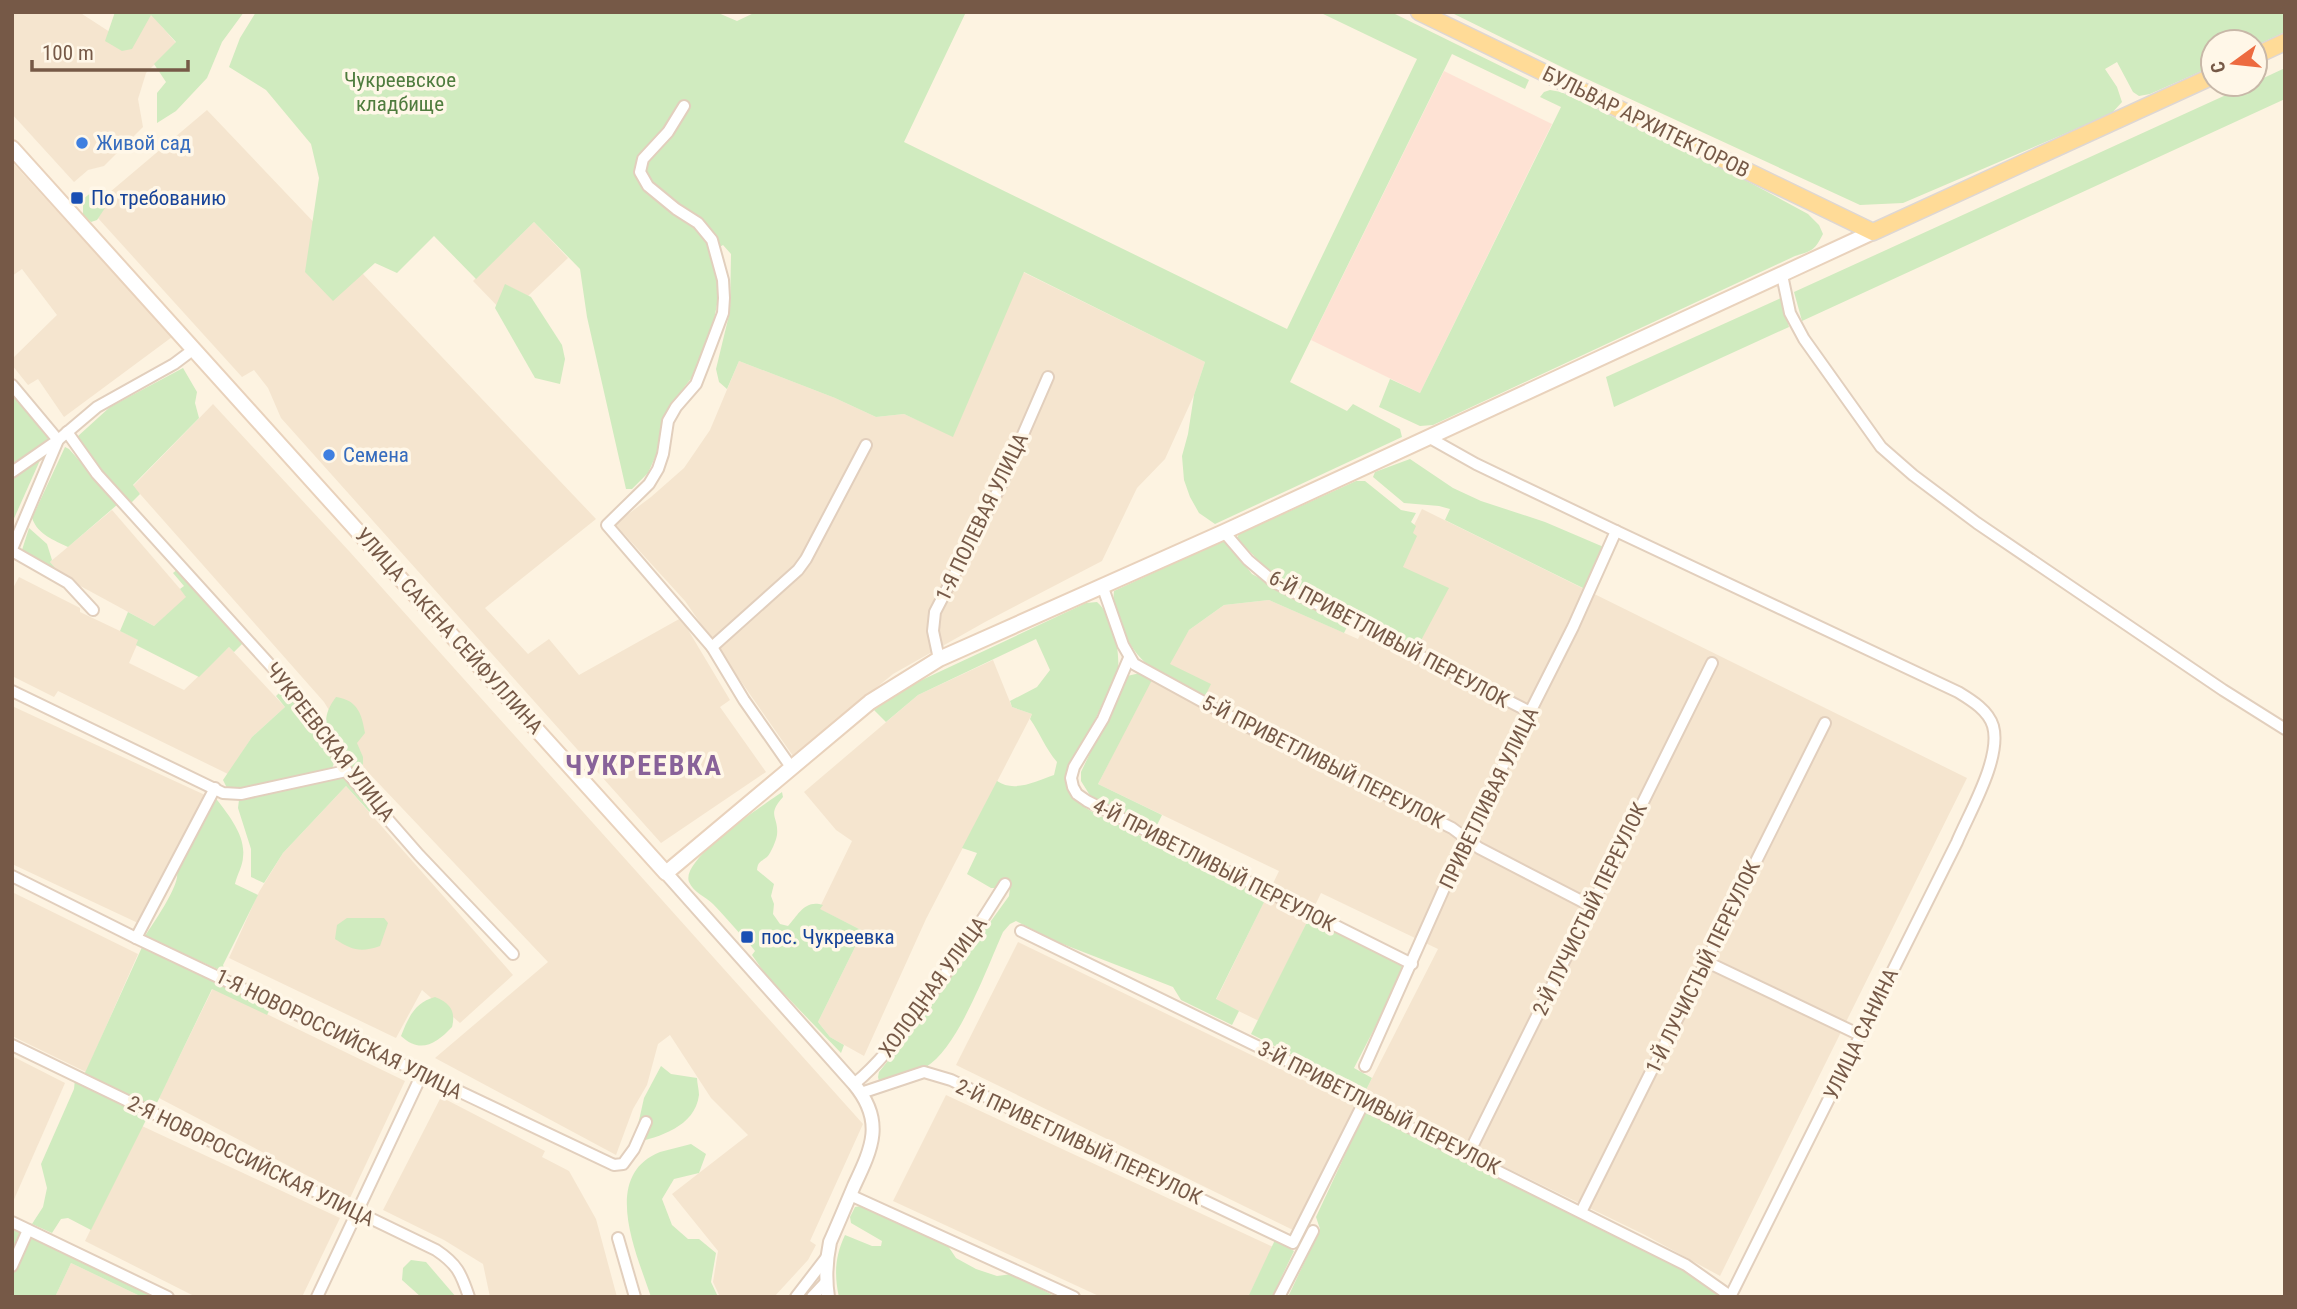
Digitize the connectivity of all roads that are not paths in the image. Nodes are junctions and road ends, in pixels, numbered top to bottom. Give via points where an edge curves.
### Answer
1 (1419, 12) edge
2 (2285, 42) edge
3 (2269, 49) edge
4 (2199, 82) edge
5 (684, 106) dead end
6 (12, 148) edge
7 (1873, 232) junction
8 (1782, 275) junction
9 (194, 349) junction
10 (1048, 377) dead end
11 (12, 385) edge
12 (62, 436) junction
13 (1428, 437) junction
14 (866, 444) dead end
15 (12, 472) edge
16 (1224, 531) junction
17 (1616, 531) junction
18 (12, 550) edge
19 (1102, 585) junction
20 (93, 610) dead end
21 (712, 647) junction
22 (1129, 658) junction
23 (939, 659) junction
24 (1712, 663) dead end
25 (12, 691) edge
26 (1530, 712) junction
27 (1825, 723) dead end
28 (2285, 729) edge
29 (791, 767) junction
30 (346, 771) junction
31 (215, 788) junction
32 (1466, 839) junction
33 (667, 873) junction
34 (12, 876) edge
35 (1004, 884) dead end
36 (1591, 906) junction
37 (1021, 931) dead end
38 (136, 939) junction
39 (513, 954) dead end
40 (1707, 962) junction
41 (1412, 964) junction
42 (1860, 1035) junction
43 (12, 1045) edge
44 (1365, 1066) dead end
45 (422, 1074) junction
46 (858, 1089) junction
47 (1363, 1104) junction
48 (646, 1122) dead end
49 (1468, 1155) junction
50 (850, 1195) junction
51 (1581, 1212) junction
52 (358, 1213) junction
53 (12, 1222) edge
54 (28, 1230) junction
55 (1312, 1231) dead end
56 (618, 1238) dead end
57 (826, 1258) junction
58 (12, 1266) edge
59 (826, 1282) junction
60 (168, 1297) edge
61 (317, 1297) edge
62 (469, 1297) edge
63 (635, 1297) edge
64 (796, 1297) edge
65 (812, 1297) edge
66 (828, 1297) edge
67 (1074, 1297) edge
68 (1279, 1297) edge
69 (1730, 1297) edge

1 - 7 main road, БУЛЬВАР АРХИТЕКТОРОВ
2 - 3 main road
4 - 7 main road
5 - 21 street via 643,159 640,172 648,186 698,223 712,240 723,280 723,313 695,384 668,421 663,454 649,484 607,525
6 - 9 main road, УЛИЦА САКЕНА СЕЙФУЛЛИНА
7 - 8 main road
8 - 13 main road
8 - 28 street via 1790,313 1804,340 1881,447 1977,523
9 - 12 street via 97,407
9 - 33 main road, УЛИЦА САКЕНА СЕЙФУЛЛИНА
10 - 23 street, 1-Я ПОЛЕВАЯ УЛИЦА via 1001,485 935,612 933,631
11 - 12 street
12 - 15 street
12 - 18 street
12 - 30 street, ЧУКРЕЕВСКАЯ УЛИЦА via 291,688
13 - 16 main road
13 - 17 street, УЛИЦА САНИНА
14 - 21 street via 798,570
16 - 19 main road
16 - 26 street, 6-Й ПРИВЕТЛИВЫЙ ПЕРЕУЛОК via 1274,582
17 - 26 street, ПРИВЕТЛИВАЯ УЛИЦА
17 - 42 street, УЛИЦА САНИНА via 1966,697 1993,726 1989,769
18 - 20 street via 68,583
19 - 22 street
19 - 23 main road
21 - 29 street
22 - 32 street, 5-Й ПРИВЕТЛИВЫЙ ПЕРЕУЛОК via 1260,733
22 - 41 street, 4-Й ПРИВЕТЛИВЫЙ ПЕРЕУЛОК via 1103,719 1074,767 1071,778 1077,794
23 - 29 main road via 870,702
24 - 36 street, 2-Й ЛУЧИСТЫЙ ПЕРЕУЛОК
25 - 31 street
26 - 32 street, ПРИВЕТЛИВАЯ УЛИЦА
27 - 40 street, 1-Й ЛУЧИСТЫЙ ПЕРЕУЛОК
29 - 33 main road
30 - 31 street via 241,794
30 - 39 street, ЧУКРЕЕВСКАЯ УЛИЦА
31 - 38 street
32 - 36 street, 5-Й ПРИВЕТЛИВЫЙ ПЕРЕУЛОК
32 - 41 street, ПРИВЕТЛИВАЯ УЛИЦА
33 - 46 street, УЛИЦА САКЕНА СЕЙФУЛЛИНА
34 - 38 street, 1-Я НОВОРОССИЙСКАЯ УЛИЦА
35 - 46 street, ХОЛОДНАЯ УЛИЦА via 950,968
36 - 49 street, 2-Й ЛУЧИСТЫЙ ПЕРЕУЛОК
37 - 47 street, 3-Й ПРИВЕТЛИВЫЙ ПЕРЕУЛОК via 1333,1083
38 - 45 street, 1-Я НОВОРОССИЙСКАЯ УЛИЦА
40 - 42 street
40 - 51 street, 1-Й ЛУЧИСТЫЙ ПЕРЕУЛОК
41 - 44 street, ПРИВЕТЛИВАЯ УЛИЦА
42 - 69 street, УЛИЦА САНИНА
43 - 52 street, 2-Я НОВОРОССИЙСКАЯ УЛИЦА
45 - 48 street, 1-Я НОВОРОССИЙСКАЯ УЛИЦА via 614,1165 623,1164
45 - 52 street
46 - 47 street, 2-Й ПРИВЕТЛИВЫЙ ПЕРЕУЛОК via 924,1072 951,1080 1293,1243
46 - 50 street, УЛИЦА САКЕНА СЕЙФУЛЛИНА via 872,1119 873,1135
47 - 49 street, 3-Й ПРИВЕТЛИВЫЙ ПЕРЕУЛОК
49 - 51 street, 3-Й ПРИВЕТЛИВЫЙ ПЕРЕУЛОК
50 - 57 street, УЛИЦА САКЕНА СЕЙФУЛЛИНА
50 - 67 street
51 - 69 street, 3-Й ПРИВЕТЛИВЫЙ ПЕРЕУЛОК via 1686,1265
52 - 61 street
52 - 62 street, 2-Я НОВОРОССИЙСКАЯ УЛИЦА via 450,1260
53 - 54 street
54 - 58 street
54 - 60 street
55 - 68 street
56 - 63 street
57 - 59 street, УЛИЦА САКЕНА СЕЙФУЛЛИНА
57 - 64 street
59 - 65 street
59 - 66 street, УЛИЦА САКЕНА СЕЙФУЛЛИНА

